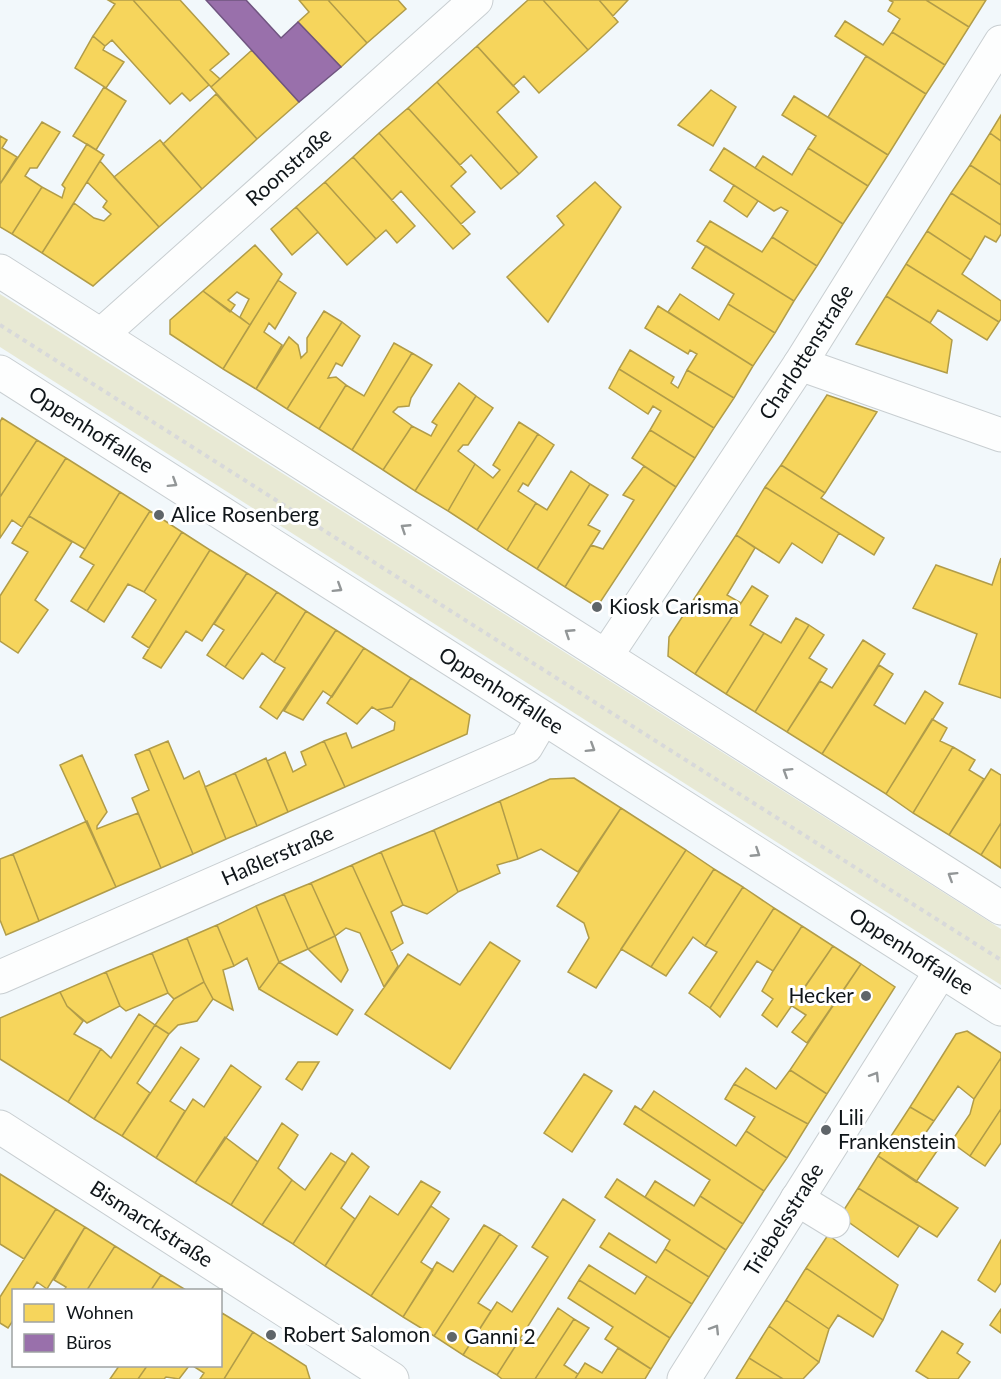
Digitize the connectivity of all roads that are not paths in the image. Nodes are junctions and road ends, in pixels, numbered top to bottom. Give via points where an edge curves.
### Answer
1 (476, 0) edge
2 (1001, 42) edge
3 (0, 271) edge
4 (101, 335) junction
5 (800, 364) junction
6 (0, 372) edge
7 (1001, 435) edge
8 (606, 656) junction
9 (543, 718) junction
10 (1001, 908) edge
11 (941, 971) junction
12 (0, 977) edge
13 (1001, 1009) edge
14 (0, 1127) edge
15 (797, 1199) junction
16 (833, 1221) dead end
17 (355, 1369) edge
18 (393, 1379) edge
19 (684, 1379) edge

1 - 4 street, Roonstraße
2 - 5 street, Charlottenstraße
3 - 4 street
8 -> 4 street
5 - 7 street
5 - 8 street, Charlottenstraße
6 -> 9 street, Oppenhoffallee
10 -> 8 street
9 -> 11 street, Oppenhoffallee
9 - 12 street, Haßlerstraße via 526,747
11 - 13 street, Oppenhoffallee
15 -> 11 street, Triebelsstraße
14 - 17 street, Bismarckstraße
15 - 16 street
19 -> 15 street, Triebelsstraße
17 - 18 street, Bismarckstraße

